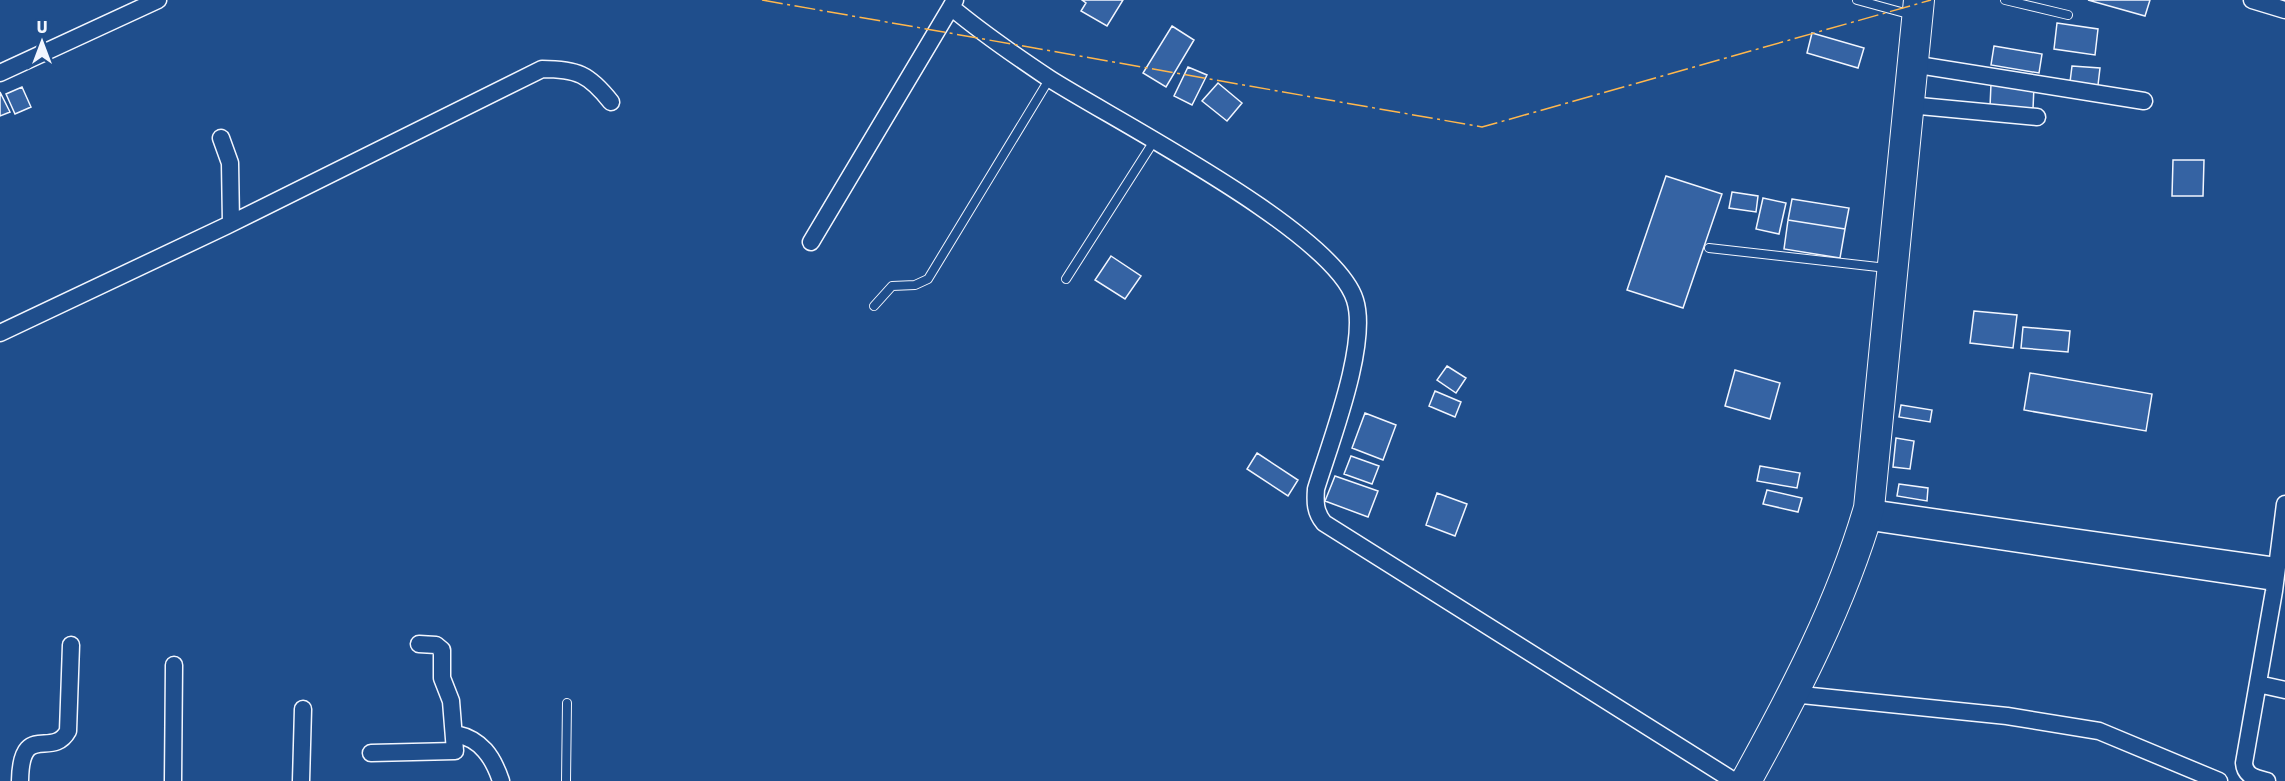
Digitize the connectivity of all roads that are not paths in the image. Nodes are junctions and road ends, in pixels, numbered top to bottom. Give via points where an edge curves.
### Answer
1 (158, 0) edge
2 (1857, 0) edge
3 (2005, 0) edge
4 (2252, 0) edge
5 (953, 4) edge
6 (1918, 8) edge
7 (2285, 10) edge
8 (2068, 15) dead end
9 (1912, 64) junction
10 (0, 73) edge
11 (1050, 78) junction
12 (2144, 101) dead end
13 (611, 102) dead end
14 (1909, 105) junction
15 (2037, 117) dead end
16 (221, 138) dead end
17 (1154, 141) junction
18 (231, 224) junction
19 (811, 242) dead end
20 (1709, 248) dead end
21 (1893, 269) junction
22 (1066, 279) dead end
23 (873, 306) dead end
24 (0, 333) edge
25 (2285, 504) edge
26 (1867, 514) junction
27 (2278, 583) edge
28 (419, 644) dead end
29 (71, 645) dead end
30 (174, 665) dead end
31 (2258, 684) junction
32 (2285, 690) edge
33 (1792, 694) junction
34 (567, 703) dead end
35 (303, 709) dead end
36 (456, 734) junction
37 (371, 753) dead end
38 (20, 781) edge
39 (173, 781) edge
40 (302, 781) edge
41 (501, 781) edge
42 (566, 781) edge
43 (1734, 781) edge
44 (1746, 781) edge
45 (2219, 781) edge
46 (2267, 781) edge

1 - 10 street
2 - 6 lane
3 - 8 lane
4 - 7 street
5 - 11 street
5 - 19 street
6 - 9 highway
9 - 12 street
9 - 14 highway
11 - 17 street
11 - 23 lane via 928,279 923,284 892,286
13 - 18 street via 586,75 542,69
14 - 15 street
14 - 21 highway
16 - 18 street via 230,163
17 - 22 lane
17 - 43 street via 1261,207 1326,258 1348,284 1355,300 1357,337 1353,364 1316,489 1316,507 1324,523
18 - 24 street
20 - 21 lane
21 - 26 highway
25 - 27 street
26 - 27 street via 2108,548
26 - 33 highway via 1825,627
27 - 31 street
28 - 36 street via 436,645 442,650 442,678 451,700
29 - 38 street via 68,731 58,741 36,744 22,753
30 - 39 street
31 - 32 street
31 - 46 street via 2245,770 2256,779
33 - 44 highway
33 - 45 street via 2007,716 2099,731
34 - 42 lane
35 - 40 street
36 - 37 street via 453,753
36 - 41 street via 471,737 482,745

